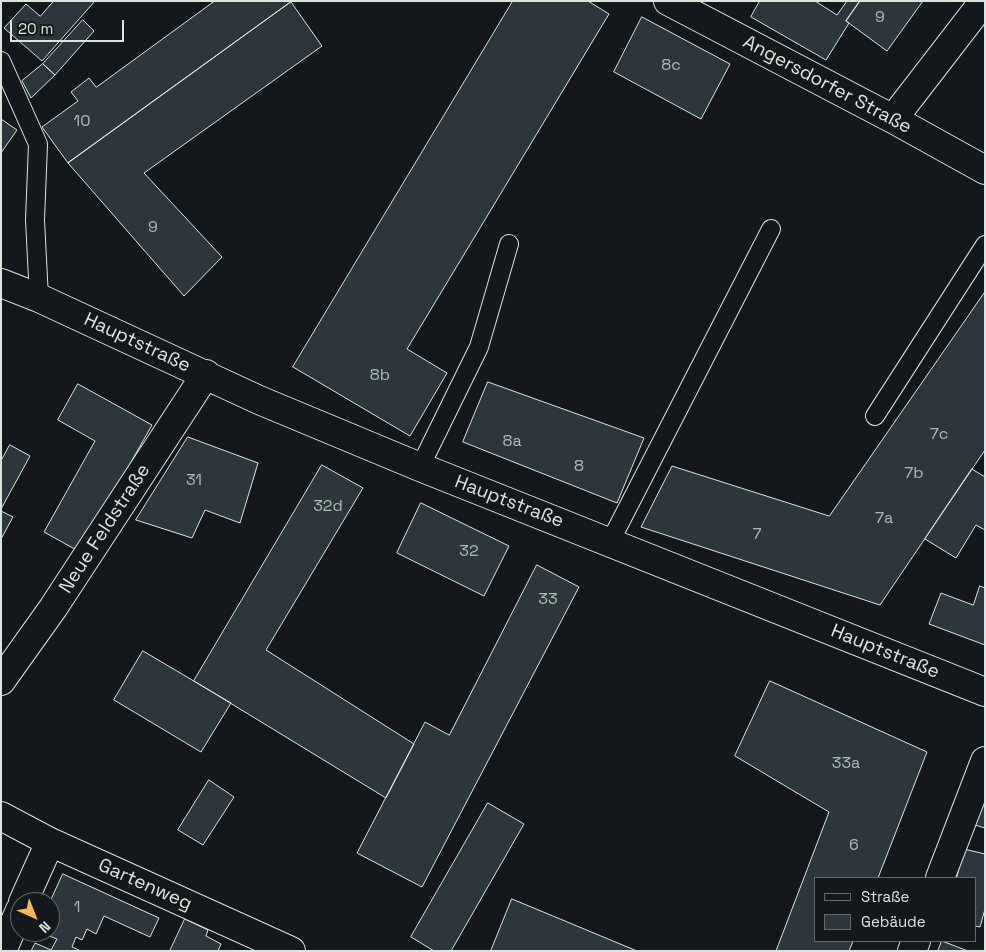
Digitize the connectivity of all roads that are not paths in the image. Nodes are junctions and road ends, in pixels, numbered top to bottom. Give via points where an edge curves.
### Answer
1 (668, 1) edge
2 (984, 1) edge
3 (1, 61) edge
4 (893, 119) junction
5 (985, 170) edge
6 (771, 229) dead end
7 (508, 244) dead end
8 (985, 245) edge
9 (1, 283) edge
10 (39, 298) junction
11 (206, 374) junction
12 (875, 416) dead end
13 (420, 468) junction
14 (610, 542) junction
15 (1, 681) edge
16 (985, 692) edge
17 (985, 761) edge
18 (1, 816) edge
19 (50, 842) junction
20 (940, 877) edge
21 (28, 892) edge
22 (10, 933) edge
23 (2, 951) edge
24 (291, 951) edge

1 - 4 street, Angersdorfer Straße
2 - 4 street
3 - 10 lane via 38,144 35,220
4 - 5 street, Angersdorfer Straße
6 - 14 lane
7 - 13 lane via 479,347
8 - 12 lane
9 - 10 street, Hauptstraße
10 - 11 street, Hauptstraße
11 - 13 street, Hauptstraße
11 - 15 street, Neue Feldstraße via 53,608
13 - 14 street, Hauptstraße
14 - 16 street, Hauptstraße
17 - 20 street
18 - 19 street, Gartenweg
19 - 21 street
19 - 24 street, Gartenweg
22 - 23 street

